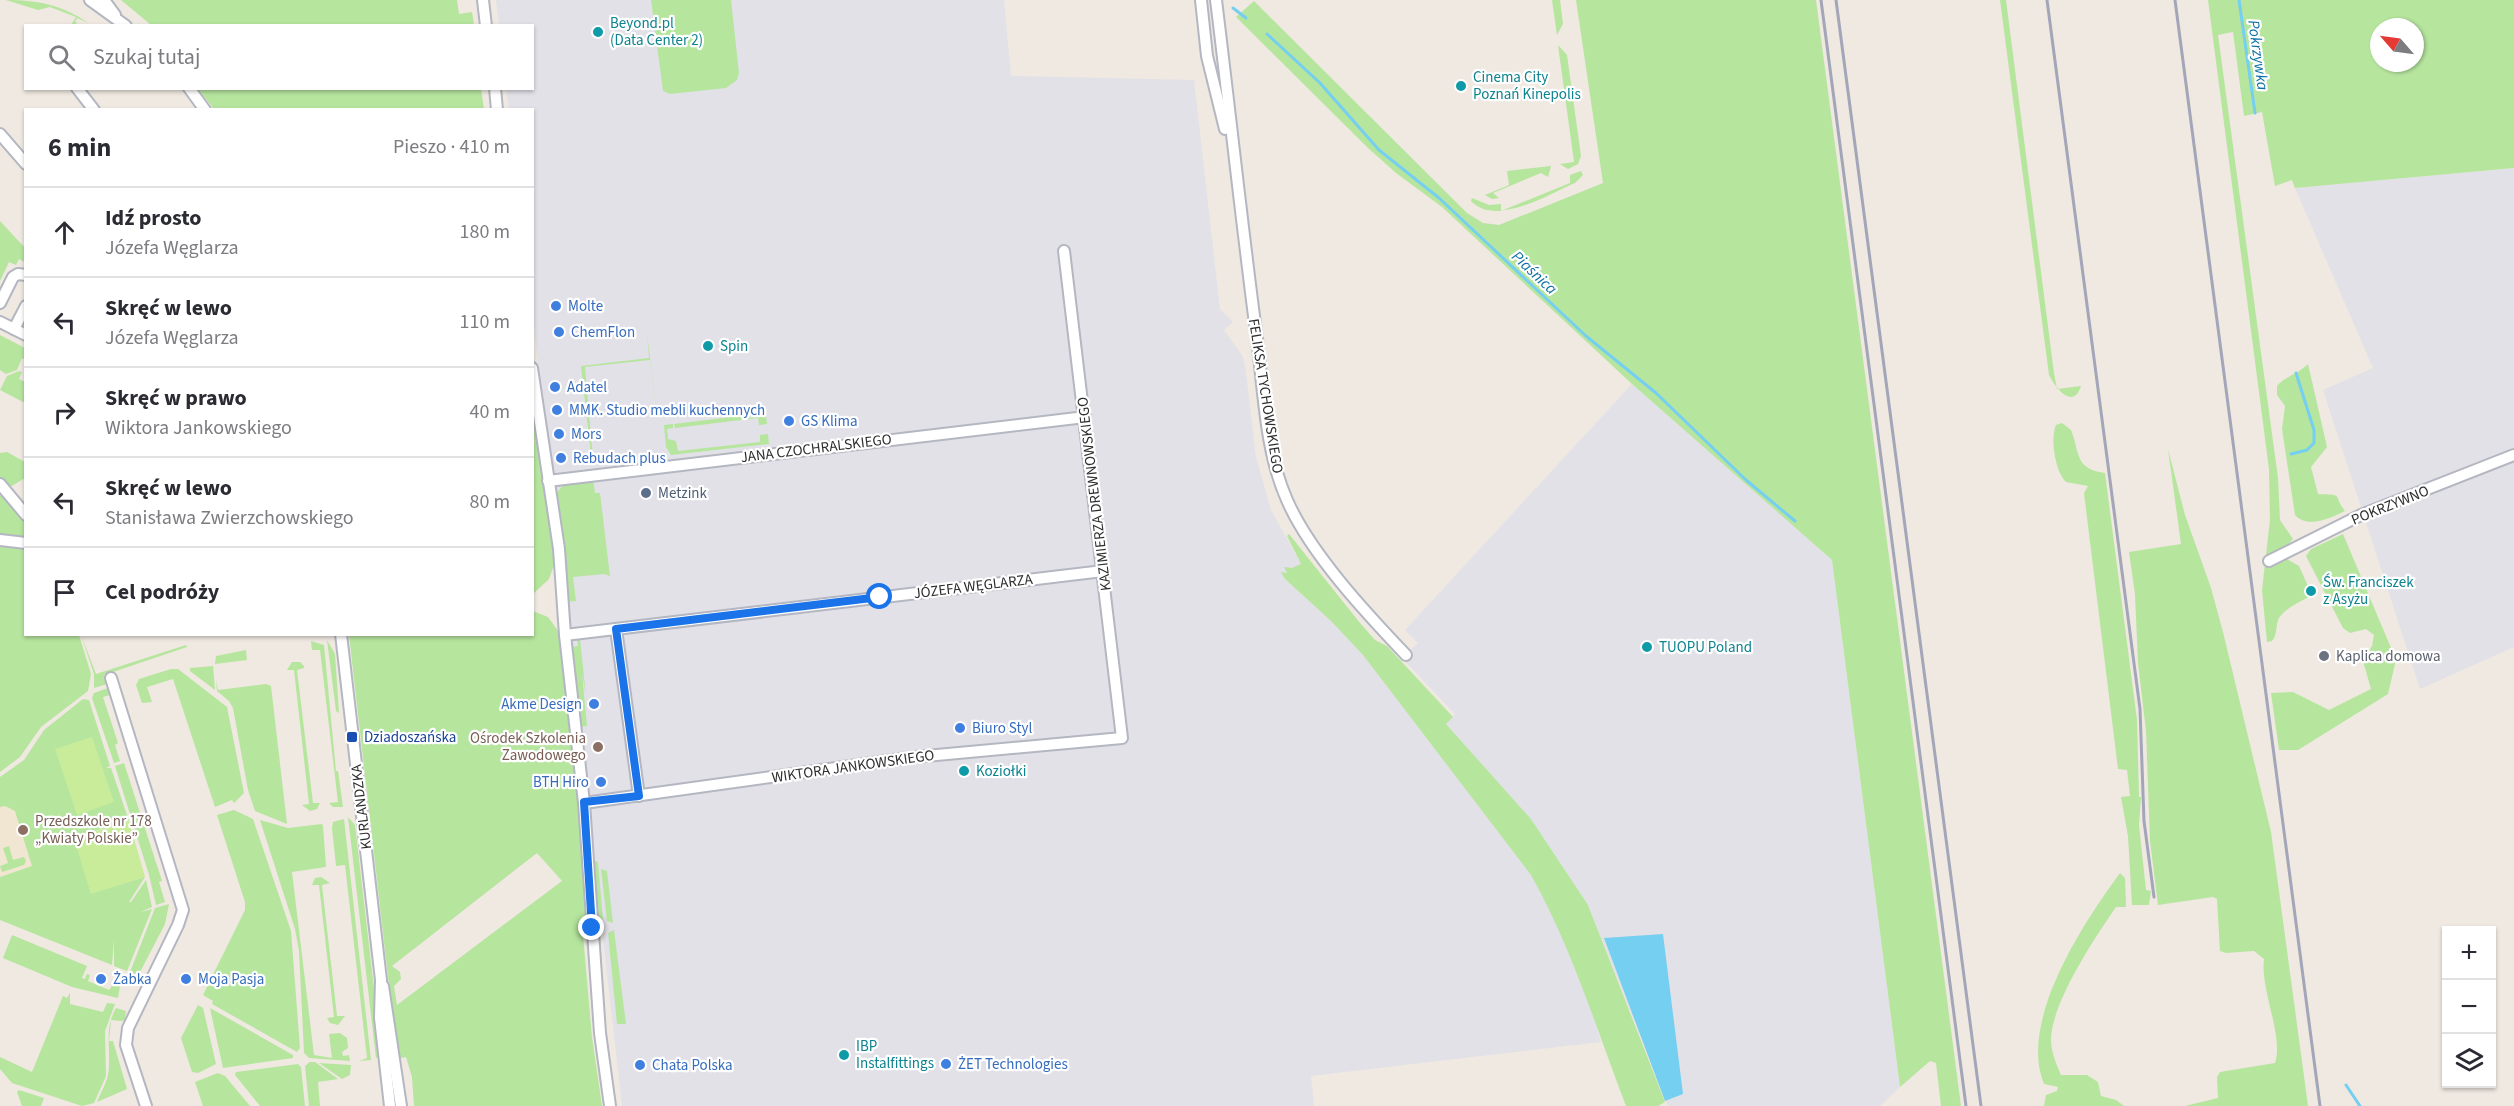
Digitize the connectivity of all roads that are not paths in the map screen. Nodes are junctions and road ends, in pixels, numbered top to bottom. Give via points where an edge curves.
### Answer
1 (90, 0) edge
2 (104, 0) edge
3 (483, 0) edge
4 (1201, 0) edge
5 (1216, 0) edge
6 (123, 23) edge
7 (486, 24) edge
8 (1220, 30) junction
9 (1205, 34) junction
10 (78, 90) edge
11 (190, 90) edge
12 (495, 90) edge
13 (92, 108) edge
14 (204, 108) edge
15 (498, 108) edge
16 (0, 135) edge
17 (24, 162) edge
18 (1234, 167) junction
19 (1064, 251) dead end
20 (24, 275) edge
21 (0, 303) edge
22 (24, 310) edge
23 (0, 322) edge
24 (14, 329) junction
25 (24, 333) edge
26 (534, 382) edge
27 (1085, 417) junction
28 (2514, 455) edge
29 (548, 481) junction
30 (0, 484) edge
31 (24, 513) edge
32 (0, 540) edge
33 (24, 543) edge
34 (2269, 561) dead end
35 (1104, 571) junction
36 (616, 629) junction
37 (565, 635) junction
38 (341, 636) edge
39 (1406, 655) dead end
40 (111, 678) dead end
41 (1122, 738) joint
42 (639, 796) junction
43 (584, 802) junction
44 (381, 980) junction
45 (146, 1106) edge
46 (390, 1106) edge
47 (401, 1106) edge
48 (610, 1106) edge

1 - 6 street
2 - 6 street
3 - 7 street
4 - 9 street, FELIKSA TYCHOWSKIEGO
5 - 8 street, FELIKSA TYCHOWSKIEGO
8 - 9 street
8 - 18 street, FELIKSA TYCHOWSKIEGO
9 - 18 street, FELIKSA TYCHOWSKIEGO
10 - 13 street
11 - 14 street
12 - 15 street
16 - 17 street
18 - 39 street, FELIKSA TYCHOWSKIEGO via 1267,417 1287,502 1314,547
19 - 27 street, KAZIMIERZA DREWNOWSKIEGO
20 - 21 street via 13,277
22 - 24 street
23 - 24 street
24 - 25 street
26 - 29 street
27 - 29 street, JANA CZOCHRALSKIEGO
27 - 35 street, KAZIMIERZA DREWNOWSKIEGO
28 - 34 street, POKRZYWNO via 2361,515
29 - 37 street via 559,549
30 - 31 street
32 - 33 street
35 - 36 street, JÓZEFA WĘGLARZA
35 - 41 street, KAZIMIERZA DREWNOWSKIEGO
36 - 37 street, JÓZEFA WĘGLARZA
36 - 42 street
37 - 43 street
38 - 44 street, KURLANDZKA
40 - 45 street via 183,910 128,1028 126,1045
41 - 42 street, WIKTORA JANKOWSKIEGO via 915,757
42 - 43 street, WIKTORA JANKOWSKIEGO
43 - 48 street via 600,1033
44 - 46 street, KURLANDZKA via 380,1018
44 - 47 street, KURLANDZKA

